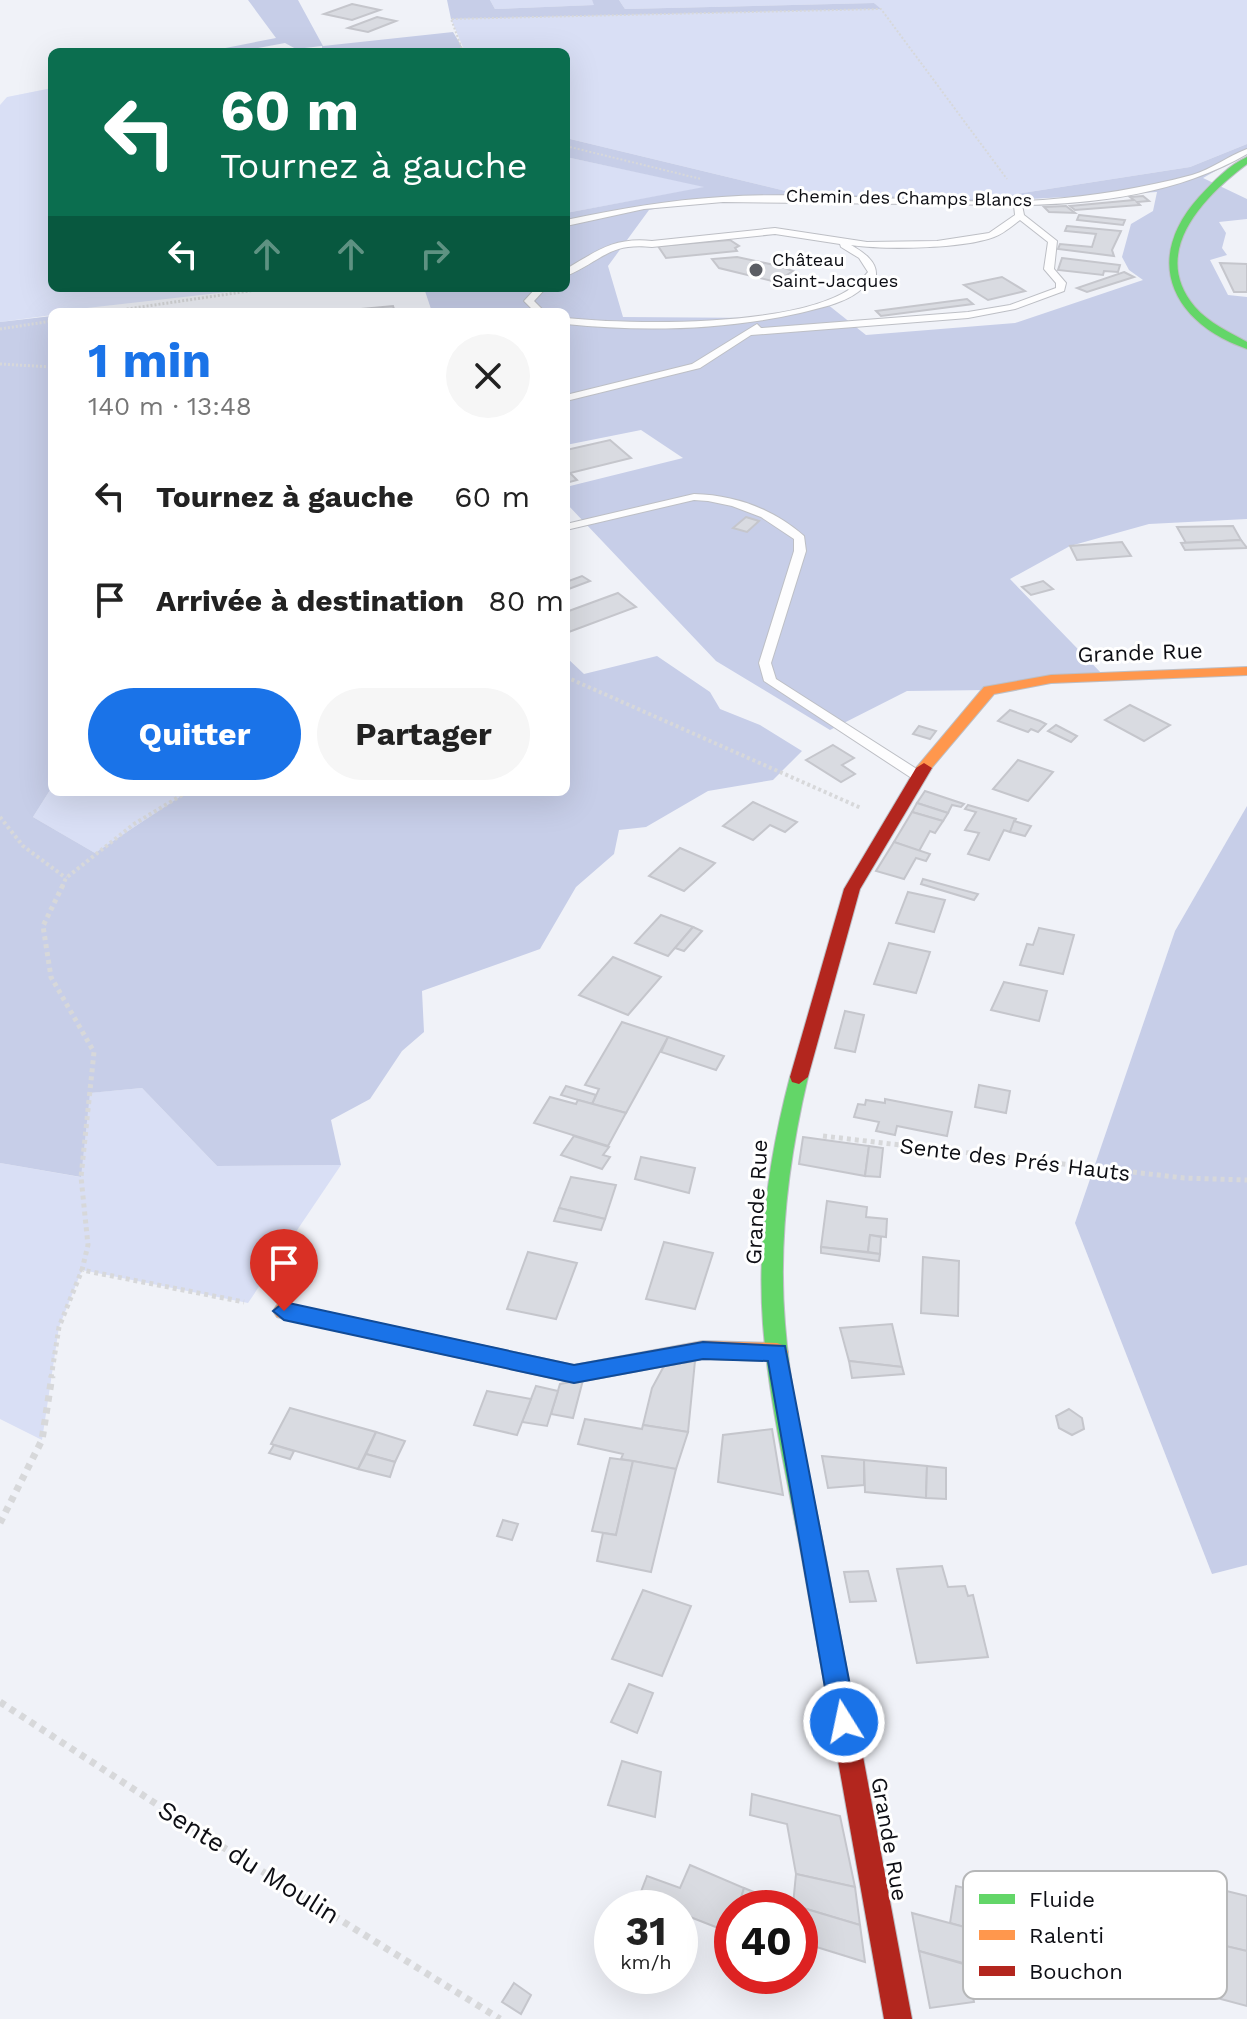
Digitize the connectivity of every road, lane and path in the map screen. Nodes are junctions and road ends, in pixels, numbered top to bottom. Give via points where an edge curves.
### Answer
1 (462, 48) edge
2 (570, 147) edge
3 (1247, 151) edge
4 (1247, 160) edge
5 (1007, 179) dead end
6 (709, 181) dead end
7 (1017, 201) junction
8 (1020, 216) junction
9 (570, 222) edge
10 (839, 242) junction
11 (570, 271) edge
12 (242, 292) edge
13 (537, 292) edge
14 (134, 308) edge
15 (536, 308) edge
16 (768, 318) junction
17 (48, 322) edge
18 (570, 322) edge
19 (0, 329) edge
20 (750, 332) junction
21 (1247, 346) edge
22 (0, 364) edge
23 (48, 367) edge
24 (570, 397) edge
25 (570, 526) edge
26 (1247, 671) edge
27 (570, 679) edge
28 (918, 776) junction
29 (180, 796) edge
30 (0, 817) edge
31 (891, 819) junction
32 (66, 878) junction
33 (784, 1131) junction
34 (1247, 1180) edge
35 (82, 1270) junction
36 (284, 1311) joint
37 (777, 1352) junction
38 (0, 1523) edge
39 (0, 1702) edge
40 (500, 2019) edge
41 (898, 2019) edge

1 - 5 path via 451,19 881,9
2 - 6 path
3 - 7 lane, Chemin des Champs Blancs via 1202,175 1168,184
4 - 21 street via 1212,184 1189,209 1172,270 1183,299 1200,318
7 - 8 lane
7 - 9 lane, Chemin des Champs Blancs via 696,199
8 - 10 lane via 992,235 970,240 910,246
8 - 20 lane via 1053,241 1049,269 1061,289 1045,297 968,315
10 - 11 lane via 775,231 633,242 615,245
10 - 16 lane via 871,264 867,285 838,302
12 - 14 path
13 - 15 lane via 529,301
16 - 18 lane via 600,326
16 - 20 lane
17 - 19 path
20 - 24 lane via 696,366
22 - 23 path
25 - 28 lane via 694,497 712,497 787,526 800,538 800,551 765,663 770,681
26 - 28 street, Grande Rue via 1051,679 989,690
27 - 31 path
28 - 31 street, Grande Rue
29 - 32 path via 134,824
30 - 32 path via 23,846
31 - 33 street, Grande Rue via 852,889
32 - 35 path via 43,926 51,977 94,1052 81,1177 88,1245
33 - 34 path, Sente des Prés Hauts via 1184,1178
33 - 37 street, Grande Rue via 774,1234
35 - 36 path
35 - 38 path via 59,1327 42,1440
36 - 37 street via 574,1374 703,1350
37 - 41 street, Grande Rue
39 - 40 path, Sente du Moulin

